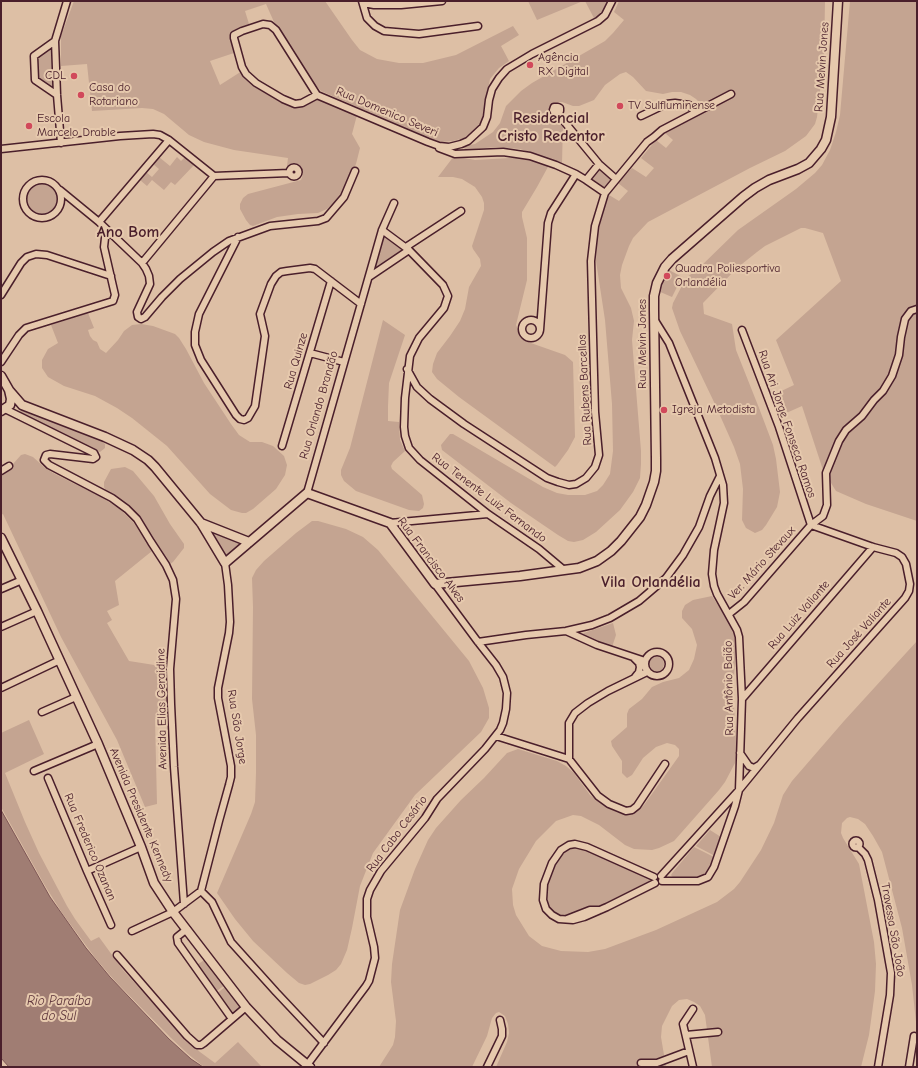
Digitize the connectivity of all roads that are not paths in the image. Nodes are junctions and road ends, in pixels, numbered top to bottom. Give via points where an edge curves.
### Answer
1 (67, 1) edge
2 (442, 1) edge
3 (612, 1) edge
4 (838, 1) edge
5 (363, 2) edge
6 (425, 2) edge
7 (478, 26) dead end
8 (55, 41) junction
9 (731, 94) dead end
10 (57, 95) junction
11 (317, 95) junction
12 (695, 112) junction
13 (558, 114) dead end
14 (641, 116) dead end
15 (169, 140) junction
16 (428, 142) junction
17 (61, 143) junction
18 (457, 146) junction
19 (1, 149) edge
20 (461, 154) junction
21 (598, 164) junction
22 (355, 171) dead end
23 (289, 173) dead end
24 (576, 174) junction
25 (214, 176) junction
26 (616, 178) junction
27 (586, 180) junction
28 (60, 190) junction
29 (605, 193) junction
30 (394, 203) dead end
31 (461, 211) dead end
32 (99, 222) junction
33 (106, 229) junction
34 (382, 230) junction
35 (238, 237) junction
36 (408, 249) junction
37 (142, 263) junction
38 (111, 276) junction
39 (369, 277) junction
40 (331, 281) junction
41 (1, 295) edge
42 (361, 304) junction
43 (917, 309) edge
44 (654, 319) junction
45 (540, 330) dead end
46 (742, 330) dead end
47 (310, 353) junction
48 (1, 362) edge
49 (344, 362) junction
50 (407, 369) junction
51 (1, 376) edge
52 (9, 390) junction
53 (29, 408) junction
54 (4, 409) edge
55 (282, 446) dead end
56 (9, 466) dead end
57 (1, 472) edge
58 (720, 476) junction
59 (307, 493) junction
60 (488, 514) junction
61 (201, 523) junction
62 (390, 523) junction
63 (811, 525) junction
64 (1, 538) edge
65 (249, 542) junction
66 (873, 547) junction
67 (3, 548) edge
68 (225, 563) junction
69 (564, 570) junction
70 (22, 580) junction
71 (435, 584) junction
72 (1, 589) edge
73 (37, 611) junction
74 (729, 614) junction
75 (1, 627) edge
76 (566, 631) junction
77 (478, 642) junction
78 (633, 657) junction
79 (60, 660) junction
80 (645, 661) junction
81 (647, 672) junction
82 (635, 677) junction
83 (1, 688) edge
84 (76, 697) junction
85 (742, 699) junction
86 (42, 712) dead end
87 (496, 736) junction
88 (98, 744) junction
89 (740, 753) junction
90 (569, 759) junction
91 (665, 764) dead end
92 (759, 765) junction
93 (34, 771) dead end
94 (48, 778) dead end
95 (739, 790) junction
96 (141, 847) junction
97 (858, 847) dead end
98 (87, 872) junction
99 (658, 879) junction
100 (201, 891) junction
101 (184, 904) junction
102 (174, 912) junction
103 (111, 925) dead end
104 (187, 930) junction
105 (132, 931) dead end
106 (117, 956) dead end
107 (246, 1007) junction
108 (693, 1009) dead end
109 (232, 1019) junction
110 (500, 1020) dead end
111 (718, 1032) dead end
112 (686, 1035) junction
113 (914, 1036) dead end
114 (324, 1042) junction
115 (689, 1051) junction
116 (641, 1063) dead end
117 (308, 1066) edge
118 (487, 1067) edge
119 (693, 1067) edge
120 (878, 1067) edge
121 (909, 1067) edge

1 - 8 street
2 - 6 street
3 - 18 street via 605,15 598,21 526,57 504,72 492,89 483,127 472,139
4 - 44 street, Rua Melvin Jones via 831,117 823,145 809,163 769,180 743,197 672,259 657,283
5 - 6 street via 401,6
5 - 7 street via 367,18 384,31 423,34
8 - 10 street
8 - 10 street via 34,56 36,80
9 - 12 street, Rua Rubens Barcellos
10 - 17 street
11 - 11 street via 272,26 263,24 234,35 242,67 256,82 295,104
11 - 16 street, Rua Domenico Severi
12 - 14 street via 689,105 675,102
12 - 26 street, Rua Rubens Barcellos via 662,130 647,142
13 - 21 street
15 - 17 street via 153,134
15 - 25 street
15 - 32 street
16 - 18 street, Rua Domenico Severi via 439,146
16 - 20 street via 449,153
17 - 19 street
18 - 20 street via 454,150
20 - 24 street via 514,153 543,160
21 - 26 street
21 - 27 street
22 - 35 street via 342,201 324,219 270,226
23 - 25 street
24 - 27 street
24 - 45 street via 555,206 548,223
25 - 37 street
26 - 29 street, Rua Rubens Barcellos
27 - 29 street
28 - 28 street via 46,180 32,182 24,194 23,202 26,209 37,217 51,216 61,203
28 - 32 street
29 - 50 street, Rua Rubens Barcellos via 594,226 591,261 595,412 600,455 586,478 569,485 547,478 430,399 417,387
30 - 34 street, Rua Orlando Brandão
31 - 36 street
32 - 33 street
33 - 37 street
33 - 38 street via 104,247
34 - 36 street, Rua Tenente Luiz Fernando
34 - 39 street, Rua Orlando Brandão
35 - 37 street via 222,246 180,279 141,319 137,310 150,282 149,274
35 - 40 street via 199,314 195,348 240,419 249,417 255,406 265,336 260,314 274,278 281,272 310,268
36 - 39 street
36 - 50 street, Rua Tenente Luiz Fernando via 443,285 448,296 444,308 414,346
38 - 41 street via 36,254 27,257 21,263
38 - 48 street via 115,294 112,301 26,328
39 - 42 street, Rua Orlando Brandão
40 - 42 street
40 - 47 street, Rua Quinze
42 - 49 street, Rua Orlando Brandão
43 - 63 street, Ver. Mário Stevaux via 911,311 905,319 899,355 892,376 883,391 846,430 839,441 826,474 825,514
44 - 58 street, Rua Antônio Baião via 669,343
44 - 69 street, Rua Melvin Jones via 656,471 650,494 640,517 611,551 597,561
46 - 63 street, Rua Ari Jorge Fonseca Ramos via 779,427
47 - 49 street
47 - 55 street, Rua Quinze
49 - 59 street, Rua Orlando Brandão
50 - 60 street, Rua Tenente Luiz Fernando via 404,428 409,448 420,460
51 - 52 street
52 - 53 street via 20,404
52 - 54 street via 11,401
53 - 54 street via 16,406
53 - 61 street via 105,436 140,454 155,467
54 - 101 street, Avenida Elias Geraidine via 92,452 96,457 94,459 50,454 45,456 45,461 127,509 137,520 173,580 176,599 170,669 171,704
56 - 57 street
58 - 74 street, Rua Antônio Baião via 724,503 714,550 712,574 717,594
58 - 76 street via 692,541 666,578 639,601 610,618
59 - 62 street, Rua Francisco Alves
59 - 65 street
60 - 62 street
60 - 69 street, Rua Tenente Luiz Fernando via 539,549
61 - 65 street
61 - 68 street
62 - 71 street, Rua Francisco Alves
63 - 66 street, Rua José Valiante
63 - 74 street, Ver. Mário Stevaux via 744,602
64 - 67 street, Avenida Presidente Kennedy
65 - 68 street
66 - 85 street, Rua Luiz Valiante
66 - 92 street, Rua José Valiante via 902,557 909,575 909,591
67 - 70 street, Avenida Presidente Kennedy
68 - 100 street, Rua São Jorge via 230,622 218,698 231,777
69 - 71 street, Rua Melvin Jones
70 - 72 street
70 - 73 street, Avenida Presidente Kennedy
71 - 77 street, Rua Francisco Alves
73 - 75 street
73 - 79 street, Avenida Presidente Kennedy
74 - 85 street, Rua Antônio Baião via 739,638
76 - 77 street
76 - 78 street via 596,645
77 - 87 street, Rua Francisco Alves via 500,671 505,682 506,709 503,723
78 - 80 street
78 - 82 street via 639,665 639,672
79 - 83 street
79 - 84 street, Avenida Presidente Kennedy
80 - 81 street
80 - 81 street via 649,654 656,651 664,654 669,661 668,669 662,675 654,676
81 - 82 street
82 - 90 street via 608,690 573,716 568,729
84 - 86 street
84 - 88 street, Avenida Presidente Kennedy
85 - 89 street, Rua Antônio Baião
87 - 90 street
87 - 114 street, Rua Cabo Cesário via 437,799 425,818 381,871 370,890 366,911 374,953 371,975 366,986
88 - 93 street
88 - 96 street, Avenida Presidente Kennedy
89 - 92 street via 749,766 754,768
89 - 95 street, Rua Antônio Baião
90 - 91 street via 598,796 626,811 637,806
92 - 95 street, Rua José Valiante
94 - 98 street, Rua Frederico Ozanan
95 - 99 street, Rua José Valiante
95 - 99 street via 710,874 698,881
96 - 98 street
96 - 102 street, Avenida Presidente Kennedy via 154,883
97 - 120 street, Travessa São João via 868,860 891,973 890,995
98 - 103 street, Rua Frederico Ozanan
99 - 99 street via 575,844 566,846 558,852 552,863 545,880 544,904 549,913 556,918 578,920
100 - 101 street
100 - 114 street via 212,902 231,942
101 - 102 street
102 - 104 street, Avenida Presidente Kennedy
102 - 105 street
104 - 107 street, Avenida Presidente Kennedy
104 - 109 street via 177,937 178,943
106 - 109 street via 195,1044 203,1044
107 - 109 street
107 - 117 street, Avenida Presidente Kennedy via 277,1040
108 - 112 street via 683,1024
110 - 118 street via 502,1036
111 - 112 street
112 - 115 street
113 - 121 street
114 - 117 street, Rua Cabo Cesário
115 - 116 street via 661,1062
115 - 119 street

